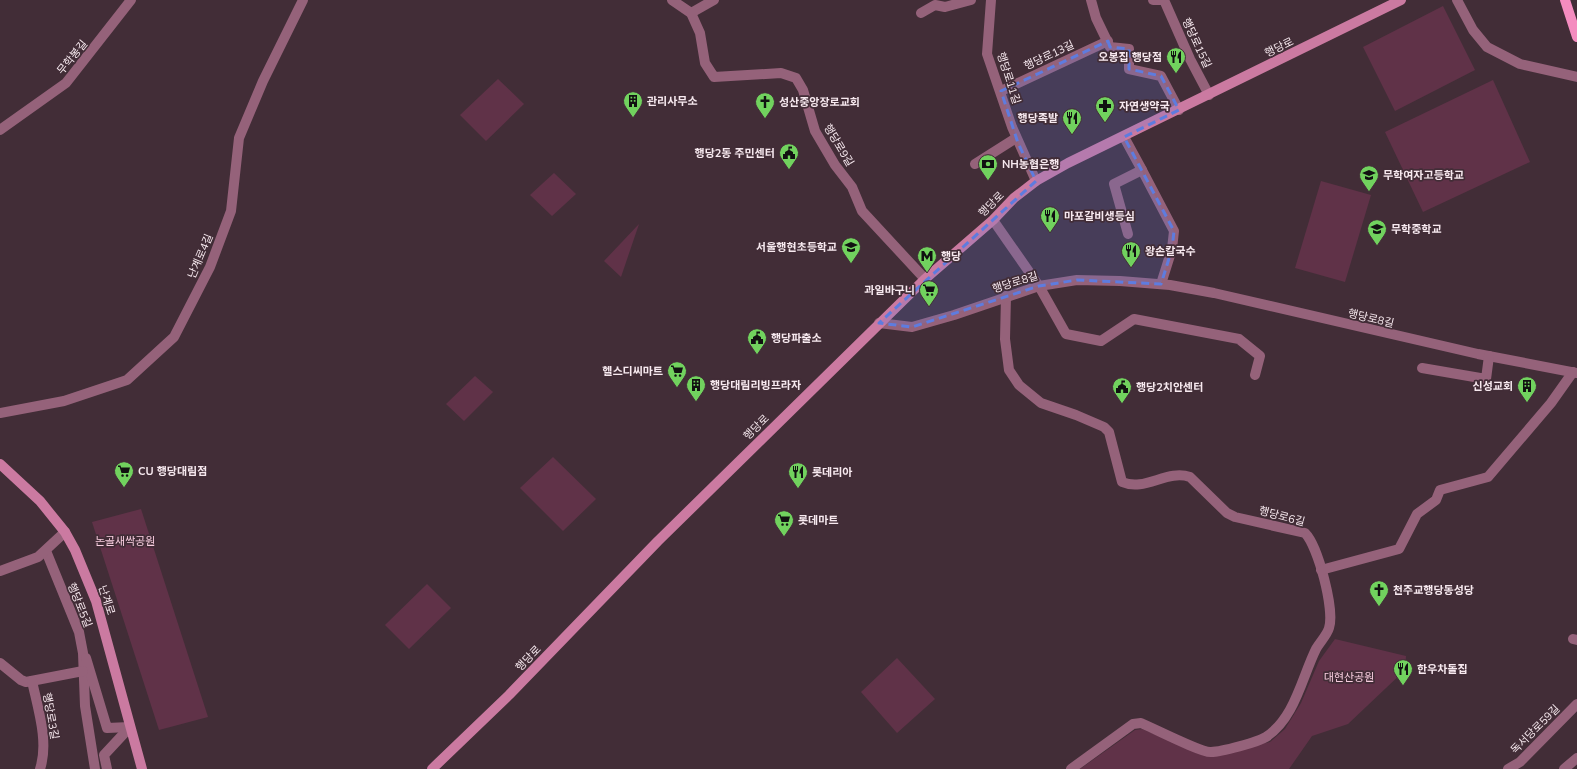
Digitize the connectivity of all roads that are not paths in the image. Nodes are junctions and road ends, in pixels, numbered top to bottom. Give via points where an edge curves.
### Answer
1 (131, 0) edge
2 (303, 0) edge
3 (672, 0) edge
4 (714, 0) edge
5 (971, 0) edge
6 (991, 0) edge
7 (1091, 0) edge
8 (1153, 0) edge
9 (1164, 0) edge
10 (1401, 0) edge
11 (1457, 0) edge
12 (1565, 0) edge
13 (691, 13) junction
14 (921, 13) dead end
15 (1577, 38) edge
16 (1108, 41) junction
17 (1577, 76) edge
18 (1001, 91) junction
19 (1209, 95) junction
20 (1179, 110) junction
21 (0, 130) edge
22 (1124, 137) junction
23 (1016, 138) junction
24 (975, 164) dead end
25 (1142, 170) junction
26 (1036, 180) junction
27 (993, 220) junction
28 (1128, 234) dead end
29 (925, 279) junction
30 (1161, 284) junction
31 (1039, 286) junction
32 (1006, 296) junction
33 (879, 323) junction
34 (1489, 356) junction
35 (1422, 368) dead end
36 (1575, 373) edge
37 (1255, 376) dead end
38 (0, 413) edge
39 (0, 464) edge
40 (65, 532) junction
41 (46, 551) junction
42 (1321, 570) junction
43 (0, 571) edge
44 (83, 653) junction
45 (0, 663) edge
46 (83, 671) junction
47 (32, 681) junction
48 (1577, 704) edge
49 (130, 727) junction
50 (1577, 758) edge
51 (40, 769) edge
52 (95, 769) edge
53 (107, 769) edge
54 (142, 769) edge
55 (432, 769) edge
56 (1071, 769) edge
57 (1508, 769) edge
58 (1564, 769) edge

1 - 21 street, 무학봉길 via 66,83
2 - 38 street, 난계로4길 via 263,81 239,138 231,211 210,267 174,337 127,380 64,401
3 - 13 street
4 - 13 street
5 - 14 street via 945,7 935,5
6 - 18 street, 행당로11길 via 987,54
7 - 16 street via 1096,18
8 - 9 street
9 - 19 street, 행당로15길
10 - 19 main road, 행당로
11 - 17 street via 1473,30 1487,47 1520,64
12 - 15 main road
13 - 29 street, 행당로9길 via 700,33 705,63 714,76 781,73 796,78 803,90 815,131 835,165 852,187 862,210
16 - 18 street, 행당로13길
16 - 20 street via 1110,47 1129,49 1129,69 1161,76
18 - 23 street, 행당로11길
19 - 20 main road, 행당로
20 - 22 main road, 행당로
22 - 25 street
22 - 26 main road, 행당로
23 - 24 street
23 - 26 street, 행당로11길
25 - 28 street via 1114,184
25 - 30 street via 1174,231 1172,249
26 - 27 main road, 행당로
27 - 29 main road, 행당로
27 - 31 street
29 - 33 main road, 행당로
30 - 31 street, 행당로8길 via 1077,280
30 - 34 street, 행당로8길
31 - 32 street, 행당로8길
31 - 37 street via 1066,334 1101,341 1134,319 1239,339 1260,356
32 - 33 street, 행당로8길 via 912,327
32 - 42 street, 행당로6길 via 1005,339 1009,370 1019,385 1041,403 1104,427 1108,432 1122,482 1136,486 1182,474 1190,477 1227,513 1235,517 1305,533 1311,539
33 - 55 main road, 행당로 via 658,541 509,695
34 - 35 street via 1486,379
34 - 36 street, 행당로8길
36 - 42 street via 1488,477 1440,490 1436,500 1417,514 1399,549
39 - 40 main road, 난계로 via 40,501
40 - 41 street
40 - 49 main road, 난계로 via 96,600
41 - 43 street via 38,557
41 - 44 street, 행당로5길 via 72,614
42 - 56 street, 행당로6길 via 1328,597 1330,628 1316,649 1305,677 1280,725 1265,738 1211,752 1141,723 1133,724
44 - 46 street, 행당로5길
44 - 49 street via 89,663 107,728
45 - 47 street, 행당로3길 via 20,680
46 - 47 street
46 - 52 street, 행당로5길 via 85,706
47 - 51 street, 행당로3길 via 44,741 44,757
48 - 57 street, 독서당로59길 via 1520,762
49 - 53 street via 104,755
49 - 54 main road, 난계로
50 - 58 street

